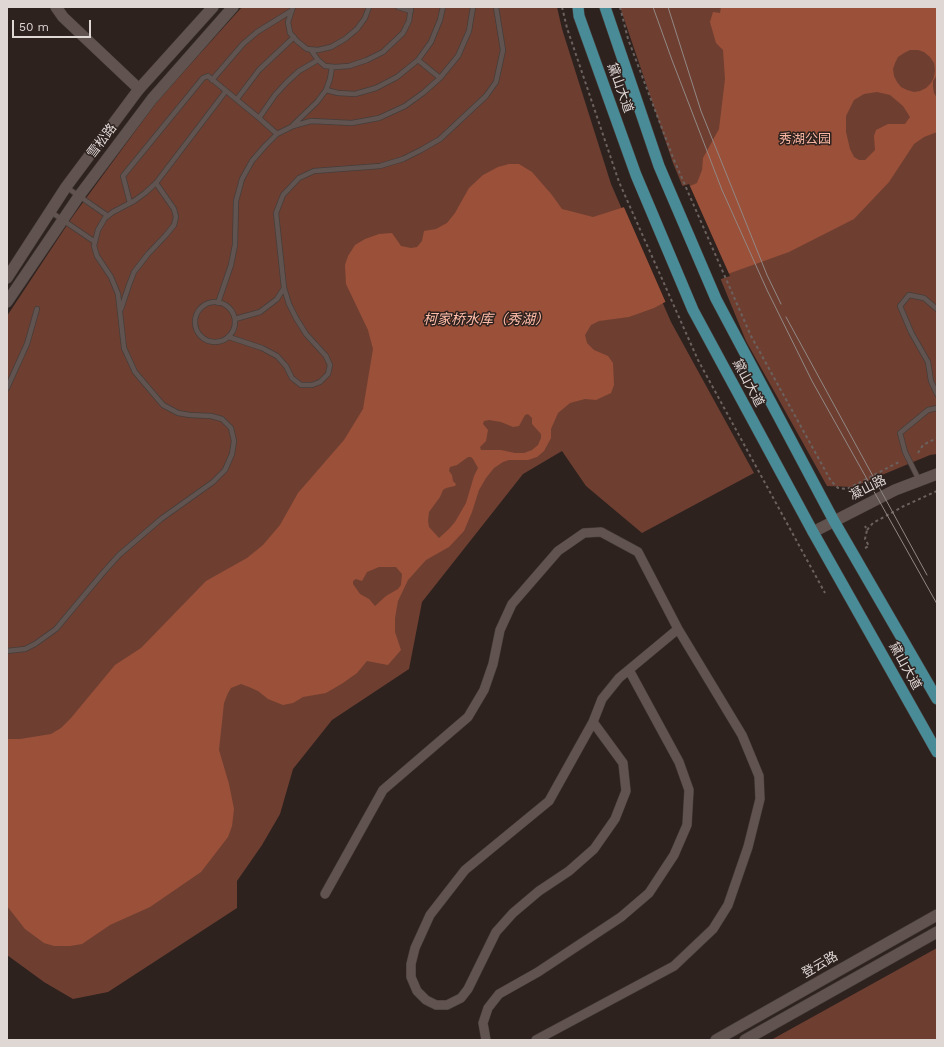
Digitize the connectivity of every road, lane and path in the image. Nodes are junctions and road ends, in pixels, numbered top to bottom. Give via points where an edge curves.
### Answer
1 (56, 7) edge
2 (213, 7) edge
3 (233, 7) edge
4 (369, 7) edge
5 (398, 7) edge
6 (443, 7) edge
7 (473, 7) edge
8 (496, 7) edge
9 (562, 7) edge
10 (578, 7) edge
11 (604, 7) edge
12 (620, 7) edge
13 (292, 9) edge
14 (411, 9) edge
15 (294, 38) junction
16 (311, 50) junction
17 (318, 60) junction
18 (418, 60) junction
19 (332, 67) junction
20 (440, 78) junction
21 (212, 80) junction
22 (139, 89) junction
23 (326, 90) junction
24 (226, 91) junction
25 (236, 99) junction
26 (259, 118) junction
27 (293, 126) junction
28 (277, 134) junction
29 (156, 183) junction
30 (66, 187) junction
31 (79, 196) junction
32 (130, 203) junction
33 (50, 211) junction
34 (108, 216) junction
35 (63, 220) junction
36 (95, 242) junction
37 (7, 278) edge
38 (284, 288) junction
39 (7, 302) edge
40 (218, 303) junction
41 (37, 309) dead end
42 (937, 309) edge
43 (120, 310) junction
44 (235, 319) junction
45 (229, 337) junction
46 (7, 388) edge
47 (937, 394) edge
48 (937, 408) edge
49 (937, 438) edge
50 (918, 453) dead end
51 (899, 462) dead end
52 (937, 474) edge
53 (919, 480) junction
54 (937, 491) edge
55 (834, 521) junction
56 (865, 526) dead end
57 (867, 530) junction
58 (813, 532) junction
59 (865, 548) dead end
60 (825, 593) dead end
61 (678, 629) junction
62 (7, 651) edge
63 (629, 670) junction
64 (937, 699) edge
65 (593, 722) junction
66 (937, 752) edge
67 (325, 894) dead end
68 (937, 915) edge
69 (937, 932) edge
70 (486, 1040) edge
71 (536, 1040) edge
72 (716, 1040) edge
73 (745, 1040) edge

1 - 22 main road via 63,17
2 - 22 main road, 雪松路
3 - 31 main road, 雪松路 via 152,98
4 - 16 lane via 357,29 345,39 331,47
5 - 14 lane
6 - 18 lane via 430,42
7 - 20 lane via 469,31 458,56
8 - 38 lane via 503,50 496,82 486,96 440,139 415,153 380,166 314,171 299,178 282,195 276,213
9 - 60 path via 619,182 678,317 698,360
10 - 58 main road, 黛山大道 via 636,176 693,310
11 - 55 main road, 黛山大道 via 659,166 716,299
12 - 51 path via 628,39 674,160 751,336 831,481 844,490
13 - 15 lane via 288,22
13 - 21 lane via 243,44
14 - 19 lane via 409,21 402,33 383,52 349,66
15 - 16 lane
15 - 25 lane via 259,70
16 - 17 lane
17 - 19 lane via 325,66
17 - 26 lane via 299,71 287,82
18 - 20 lane
18 - 23 lane via 397,77 376,88 355,94
19 - 23 lane
20 - 27 lane via 405,106 380,118 352,123 311,121
21 - 24 lane
21 - 32 lane via 208,76 203,78 123,176
22 - 30 main road, 雪松路
23 - 27 lane
24 - 25 lane
24 - 29 lane
25 - 26 lane
26 - 28 lane
27 - 28 lane
28 - 40 lane via 252,161 242,179 236,201 232,265
29 - 32 lane
29 - 43 lane via 174,209 174,225 134,272
30 - 31 lane
30 - 33 main road, 雪松路
31 - 34 lane
31 - 35 main road, 雪松路
32 - 34 lane
33 - 35 lane
33 - 37 main road, 雪松路
34 - 36 lane via 98,230
35 - 36 lane
35 - 39 main road, 雪松路
36 - 43 lane via 97,256 111,277 118,294
38 - 44 lane via 277,299 260,312
38 - 45 lane via 296,318 306,334 326,356 330,365 328,374 320,382 301,385 292,378 277,356
40 - 44 lane via 229,308
40 - 45 lane via 201,308 195,320 196,327 203,339 210,342
41 - 46 lane via 27,344
42 - 47 lane via 924,298 909,295 900,306 928,362 931,381
43 - 62 lane via 124,348 135,372 163,404 173,410 222,419 231,428 234,441 232,454 225,470 213,482 161,519 119,555 56,629 30,646
44 - 45 lane via 233,332
48 - 53 lane via 928,410 900,433 905,452
49 - 50 path via 924,445
52 - 53 main road, 凝山路
53 - 55 main road, 凝山路
54 - 57 path via 873,523
55 - 58 main road, 凝山路
55 - 64 main road, 黛山大道
56 - 57 path
57 - 59 path via 865,539 869,546
58 - 66 main road, 黛山大道
61 - 63 street
61 - 67 street via 638,552 601,532 584,533 558,551 512,604 500,630 484,690 468,717 382,790
61 - 71 street via 742,735 759,776 760,799 748,848 728,905 717,923 674,966
63 - 65 street via 602,699
63 - 70 street via 679,762 689,790 687,824 674,855 649,893 621,917 538,972 499,994 488,1008 483,1023
65 - 65 street via 549,801 465,870 430,915 411,964 411,977 417,991 426,1000 436,1005 447,1005 461,998 496,932 513,913 594,849 615,819 626,790 623,763
68 - 72 main road, 登云路
69 - 73 main road

